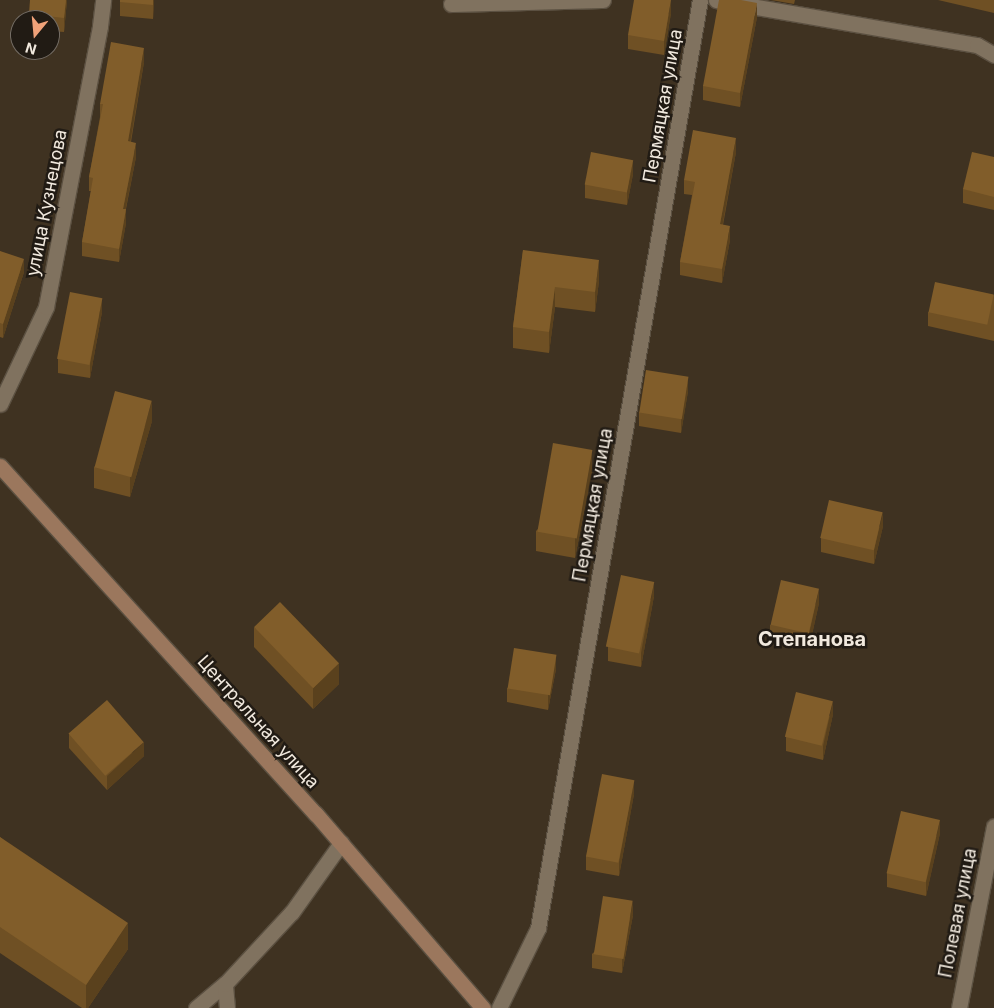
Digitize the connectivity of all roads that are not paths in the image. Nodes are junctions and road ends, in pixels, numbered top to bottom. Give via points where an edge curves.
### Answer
1 (102, 0) edge
2 (603, 0) edge
3 (700, 0) edge
4 (716, 0) edge
5 (452, 4) dead end
6 (994, 55) edge
7 (0, 404) edge
8 (0, 466) edge
9 (994, 826) edge
10 (341, 843) junction
11 (225, 984) junction
12 (196, 1008) edge
13 (226, 1008) edge
14 (483, 1008) edge
15 (499, 1008) edge
16 (959, 1008) edge

1 - 7 street, улица Кузнецова via 100,26 46,307
2 - 5 street
3 - 15 street, Пермяцкая улица via 538,928
4 - 6 street via 977,45
8 - 10 main road, Центральная улица
9 - 16 street, Полевая улица
10 - 11 street via 292,912
10 - 14 main road, Центральная улица
11 - 12 street
11 - 13 street

